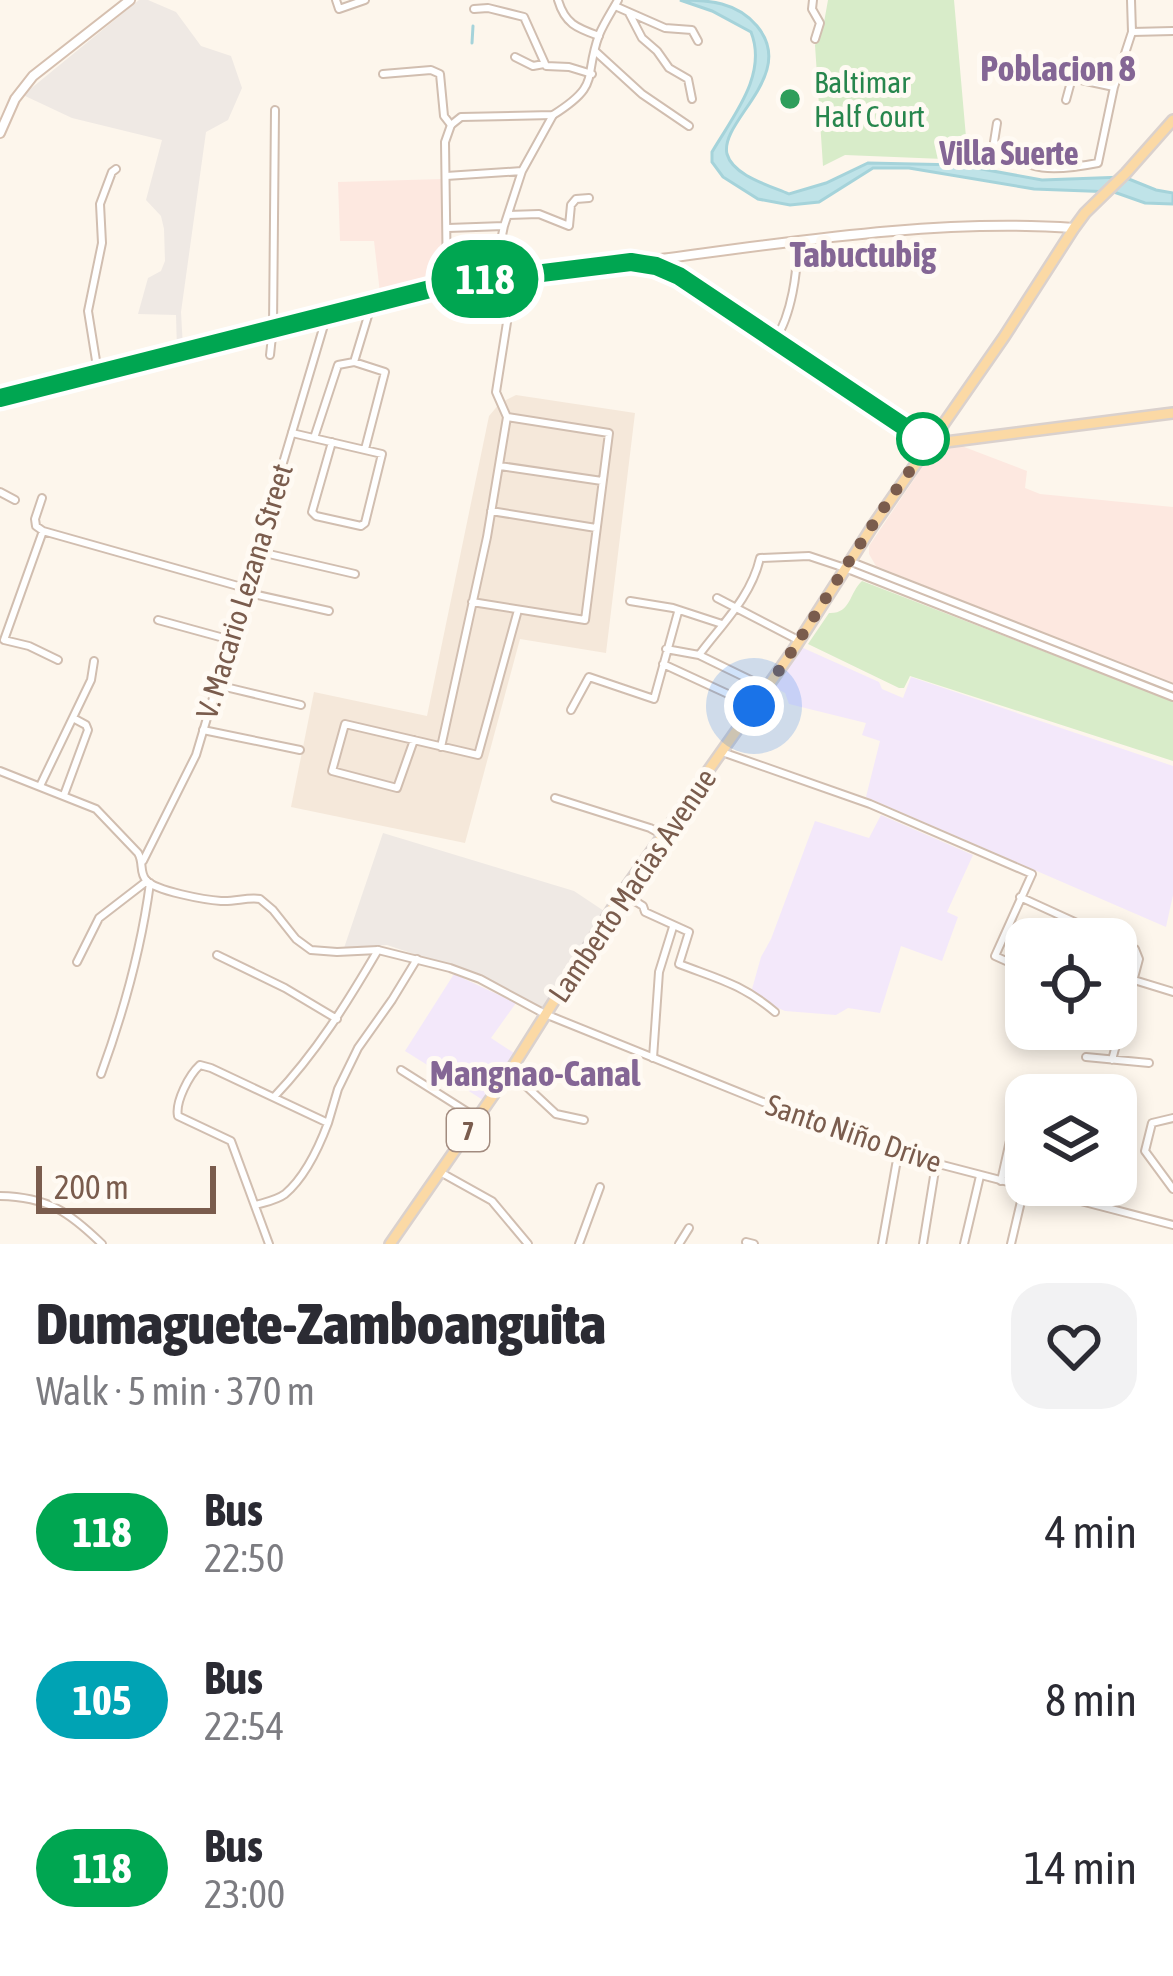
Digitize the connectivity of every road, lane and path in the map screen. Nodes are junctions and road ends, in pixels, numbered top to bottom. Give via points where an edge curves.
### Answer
1 (130, 0) edge
2 (336, 0) edge
3 (365, 0) edge
4 (558, 0) edge
5 (813, 0) edge
6 (1131, 0) edge
7 (616, 3) edge
8 (474, 9) dead end
9 (629, 13) junction
10 (1132, 32) junction
11 (1173, 32) edge
12 (599, 36) junction
13 (814, 39) dead end
14 (698, 41) dead end
15 (595, 52) junction
16 (515, 57) dead end
17 (544, 64) junction
18 (383, 74) dead end
19 (592, 74) junction
20 (1114, 87) junction
21 (692, 99) dead end
22 (1066, 100) dead end
23 (275, 110) dead end
24 (553, 115) junction
25 (1173, 121) edge
26 (997, 123) dead end
27 (451, 125) junction
28 (689, 126) dead end
29 (0, 133) edge
30 (116, 169) dead end
31 (522, 171) junction
32 (446, 176) junction
33 (589, 198) dead end
34 (508, 215) junction
35 (504, 226) junction
36 (448, 228) junction
37 (1074, 228) junction
38 (796, 241) junction
39 (631, 262) junction
40 (506, 276) junction
41 (493, 278) junction
42 (446, 285) junction
43 (372, 302) junction
44 (327, 314) junction
45 (273, 327) junction
46 (775, 340) junction
47 (270, 355) dead end
48 (355, 362) junction
49 (98, 373) junction
50 (0, 398) edge
51 (1173, 413) edge
52 (507, 417) junction
53 (292, 433) junction
54 (314, 438) junction
55 (332, 442) junction
56 (930, 444) junction
57 (365, 448) junction
58 (500, 466) junction
59 (602, 482) junction
60 (0, 492) edge
61 (42, 498) dead end
62 (15, 500) dead end
63 (491, 511) junction
64 (596, 528) junction
65 (43, 531) junction
66 (256, 551) junction
67 (847, 565) junction
68 (355, 574) dead end
69 (245, 590) junction
70 (717, 598) dead end
71 (630, 601) dead end
72 (472, 602) junction
73 (737, 608) junction
74 (518, 610) junction
75 (328, 611) dead end
76 (678, 612) junction
77 (158, 620) dead end
78 (722, 623) junction
79 (231, 640) junction
80 (800, 641) junction
81 (666, 649) junction
82 (699, 656) junction
83 (58, 661) dead end
84 (94, 661) dead end
85 (663, 664) junction
86 (217, 685) junction
87 (767, 688) junction
88 (1173, 693) edge
89 (302, 705) dead end
90 (754, 706) junction
91 (571, 710) dead end
92 (73, 718) junction
93 (203, 730) junction
94 (414, 740) junction
95 (441, 746) junction
96 (300, 750) dead end
97 (722, 752) junction
98 (0, 771) edge
99 (40, 786) junction
100 (64, 795) junction
101 (555, 798) dead end
102 (663, 835) junction
103 (143, 861) junction
104 (148, 882) junction
105 (622, 893) junction
106 (1021, 897) junction
107 (1012, 918) edge
108 (1066, 918) edge
109 (673, 927) junction
110 (1005, 933) edge
111 (379, 950) junction
112 (217, 955) dead end
113 (417, 959) junction
114 (1005, 961) edge
115 (77, 962) dead end
116 (1137, 981) edge
117 (1173, 992) edge
118 (775, 1012) dead end
119 (544, 1014) junction
120 (337, 1019) junction
121 (1115, 1050) edge
122 (1085, 1057) dead end
123 (653, 1058) junction
124 (1112, 1060) junction
125 (1148, 1063) dead end
126 (401, 1070) dead end
127 (510, 1071) junction
128 (101, 1074) dead end
129 (274, 1097) junction
130 (477, 1118) junction
131 (1173, 1118) edge
132 (584, 1120) dead end
133 (328, 1123) junction
134 (898, 1154) junction
135 (936, 1163) junction
136 (1005, 1163) edge
137 (440, 1172) junction
138 (980, 1176) junction
139 (1001, 1181) junction
140 (1005, 1182) edge
141 (600, 1187) dead end
142 (1173, 1189) edge
143 (0, 1196) edge
144 (256, 1205) junction
145 (1020, 1206) edge
146 (1109, 1206) edge
147 (1173, 1225) edge
148 (688, 1228) dead end
149 (102, 1244) edge
150 (269, 1244) edge
151 (391, 1244) edge
152 (528, 1244) edge
153 (579, 1244) edge
154 (679, 1244) edge
155 (881, 1244) edge
156 (922, 1244) edge
157 (964, 1244) edge
158 (1011, 1244) edge

1 - 29 main road via 33,76
2 - 3 street via 339,9
4 - 12 street via 575,28
5 - 13 street via 820,23
6 - 10 street
7 - 9 street
7 - 12 street
8 - 17 street via 524,16
9 - 14 street via 692,30
9 - 21 street via 642,38 688,79
10 - 11 street
10 - 20 street
12 - 15 street
15 - 19 street
15 - 28 street
16 - 17 street
17 - 19 street
18 - 27 street via 440,74
19 - 24 street
20 - 22 street via 1072,78
20 - 26 street via 1098,163 1020,164 994,142
23 - 45 street
24 - 27 street via 461,117
24 - 31 street
25 - 37 main road, 7
27 - 32 street
30 - 49 street via 100,204 102,243 88,311
31 - 32 street
31 - 34 street
32 - 36 street
33 - 34 street via 571,205 569,226 539,214
34 - 35 street
35 - 36 street
35 - 41 street
36 - 42 street
37 - 38 main road
37 - 56 main road, Lamberto Macias Avenue / 7
38 - 39 main road
38 - 46 street via 790,303
39 - 40 main road
39 - 46 main road via 679,276
40 - 41 main road
40 - 52 street via 496,392
41 - 42 main road
42 - 43 main road
43 - 44 main road
43 - 48 street
44 - 45 main road
44 - 53 street, V. Macario Lezana Street
45 - 47 street
45 - 49 main road
46 - 56 main road
48 - 54 street via 338,365
48 - 57 street via 385,372
49 - 50 main road
51 - 56 main road
52 - 58 street
52 - 59 street via 609,433
53 - 54 street
53 - 66 street, V. Macario Lezana Street
54 - 55 street
55 - 57 street
55 - 57 street via 312,512 362,526 382,454
56 - 67 main road, Lamberto Macias Avenue / 7
58 - 59 street
58 - 63 street
59 - 64 street
60 - 62 street
61 - 65 street via 35,519
63 - 64 street
63 - 72 street
64 - 74 street via 585,620
65 - 69 street
65 - 83 street via 4,640
66 - 68 street
66 - 69 street, V. Macario Lezana Street
67 - 73 street via 760,558
67 - 80 main road, Lamberto Macias Avenue / 7
67 - 88 street
69 - 75 street
69 - 79 street, V. Macario Lezana Street
70 - 73 street
71 - 76 street
72 - 74 street
72 - 95 street
73 - 78 street
73 - 80 street
74 - 95 street via 478,755
76 - 78 street
76 - 81 street
77 - 79 street
78 - 82 street
79 - 86 street, V. Macario Lezana Street
80 - 87 main road, Lamberto Macias Avenue / 7
81 - 82 street
81 - 85 street
82 - 87 street
84 - 92 street
85 - 90 street
85 - 91 street via 654,699 589,677
86 - 89 street
86 - 93 street, V. Macario Lezana Street
87 - 90 main road, Lamberto Macias Avenue / 7
90 - 97 main road, Lamberto Macias Avenue / 7
92 - 99 street
92 - 100 street via 88,730
93 - 96 street
93 - 103 street, V. Macario Lezana Street
94 - 94 street via 397,788 332,771 345,724
94 - 95 street
97 - 102 main road, Lamberto Macias Avenue / 7
97 - 106 street via 1031,874
98 - 99 street
99 - 100 street
100 - 103 street via 97,809
101 - 102 street
102 - 105 main road, Lamberto Macias Avenue / 7
103 - 104 street
104 - 111 street, Santo Niño Drive via 206,899 260,899 311,950
104 - 115 street via 99,918
104 - 128 street via 143,938
105 - 109 street
105 - 119 main road, Lamberto Macias Avenue / 7
106 - 107 street
106 - 108 street
109 - 118 street via 689,932 679,964 740,987
109 - 123 street via 659,972
110 - 114 street via 995,956
111 - 113 street, Santo Niño Drive
111 - 120 street
112 - 120 street
113 - 119 street, Santo Niño Drive via 480,979
113 - 133 street via 358,1048
116 - 117 street
119 - 123 street, Santo Niño Drive
119 - 127 main road, Lamberto Macias Avenue / 7
120 - 129 street
121 - 124 street
122 - 124 street
123 - 134 street, Santo Niño Drive
124 - 125 street
126 - 130 street
127 - 130 main road, Lamberto Macias Avenue / 7
127 - 132 street via 556,1114
129 - 133 street
129 - 144 street via 200,1065 176,1109 231,1141
130 - 137 main road, Lamberto Macias Avenue / 7
131 - 142 street via 1153,1123 1144,1151
133 - 144 street via 290,1190
134 - 135 street, Santo Niño Drive
134 - 155 street
135 - 138 street, Santo Niño Drive
135 - 156 street
136 - 139 street
137 - 151 main road, Lamberto Macias Avenue / 7
137 - 152 street via 492,1201
138 - 139 street, Santo Niño Drive
138 - 157 street
139 - 140 street, Santo Niño Drive
141 - 153 street
143 - 149 street via 49,1204
144 - 150 street
145 - 158 street
146 - 147 street, Santo Niño Drive
148 - 154 street

